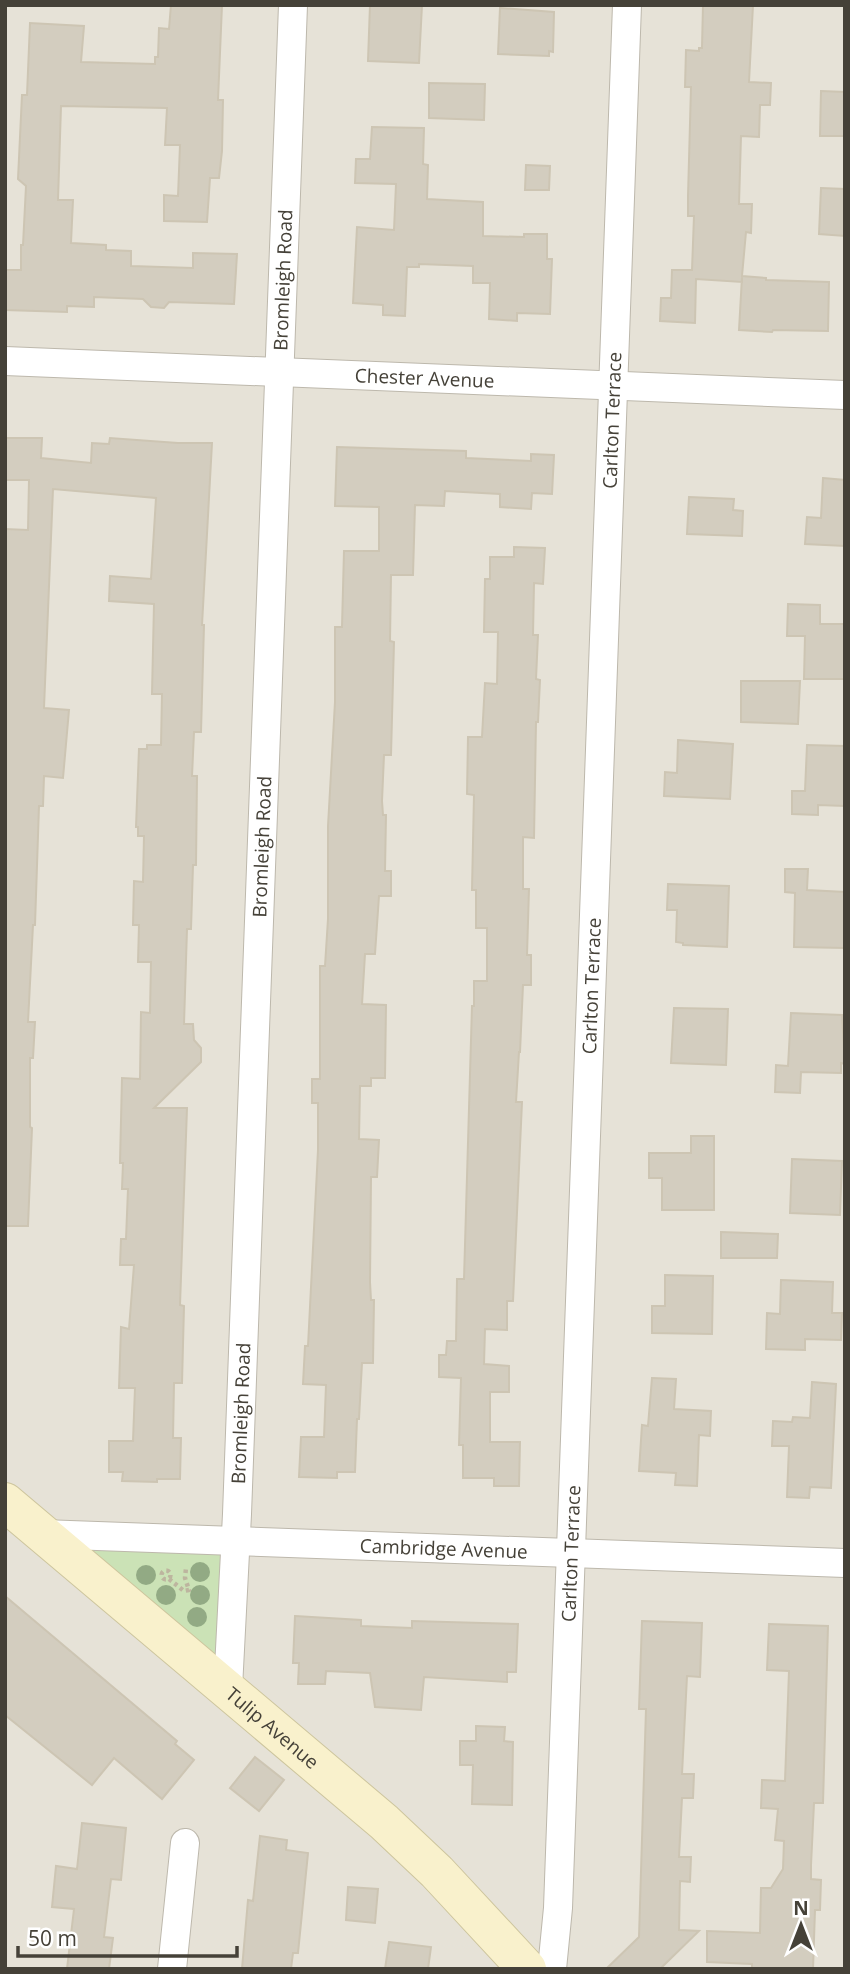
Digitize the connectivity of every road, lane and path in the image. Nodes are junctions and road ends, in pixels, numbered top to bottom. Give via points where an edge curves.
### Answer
1 (293, 5) edge
2 (627, 5) edge
3 (5, 362) edge
4 (279, 372) junction
5 (613, 386) junction
6 (845, 395) edge
7 (5, 1502) edge
8 (42, 1534) junction
9 (235, 1541) junction
10 (571, 1553) junction
11 (187, 1561) dead end
12 (845, 1563) edge
13 (185, 1574) junction
14 (169, 1579) dead end
15 (178, 1586) junction
16 (228, 1688) junction
17 (186, 1843) dead end
18 (515, 1962) edge
19 (172, 1969) edge
20 (552, 1969) edge

1 - 4 street, Bromleigh Road
2 - 5 street, Carlton Terrace
3 - 4 street, Chester Avenue
4 - 5 street, Chester Avenue
4 - 9 street, Bromleigh Road
5 - 6 street, Chester Avenue
5 - 10 street, Carlton Terrace
7 - 8 main road, Tulip Avenue
8 - 9 street, Cambridge Avenue
8 - 16 main road, Tulip Avenue
9 - 10 street, Cambridge Avenue
9 - 16 street, Bromleigh Road
10 - 12 street, Cambridge Avenue
10 - 20 street, Carlton Terrace
11 - 13 path
13 - 15 path
13 - 15 path via 189,1590
14 - 15 path
16 - 18 main road, Tulip Avenue via 437,1872
17 - 19 street

